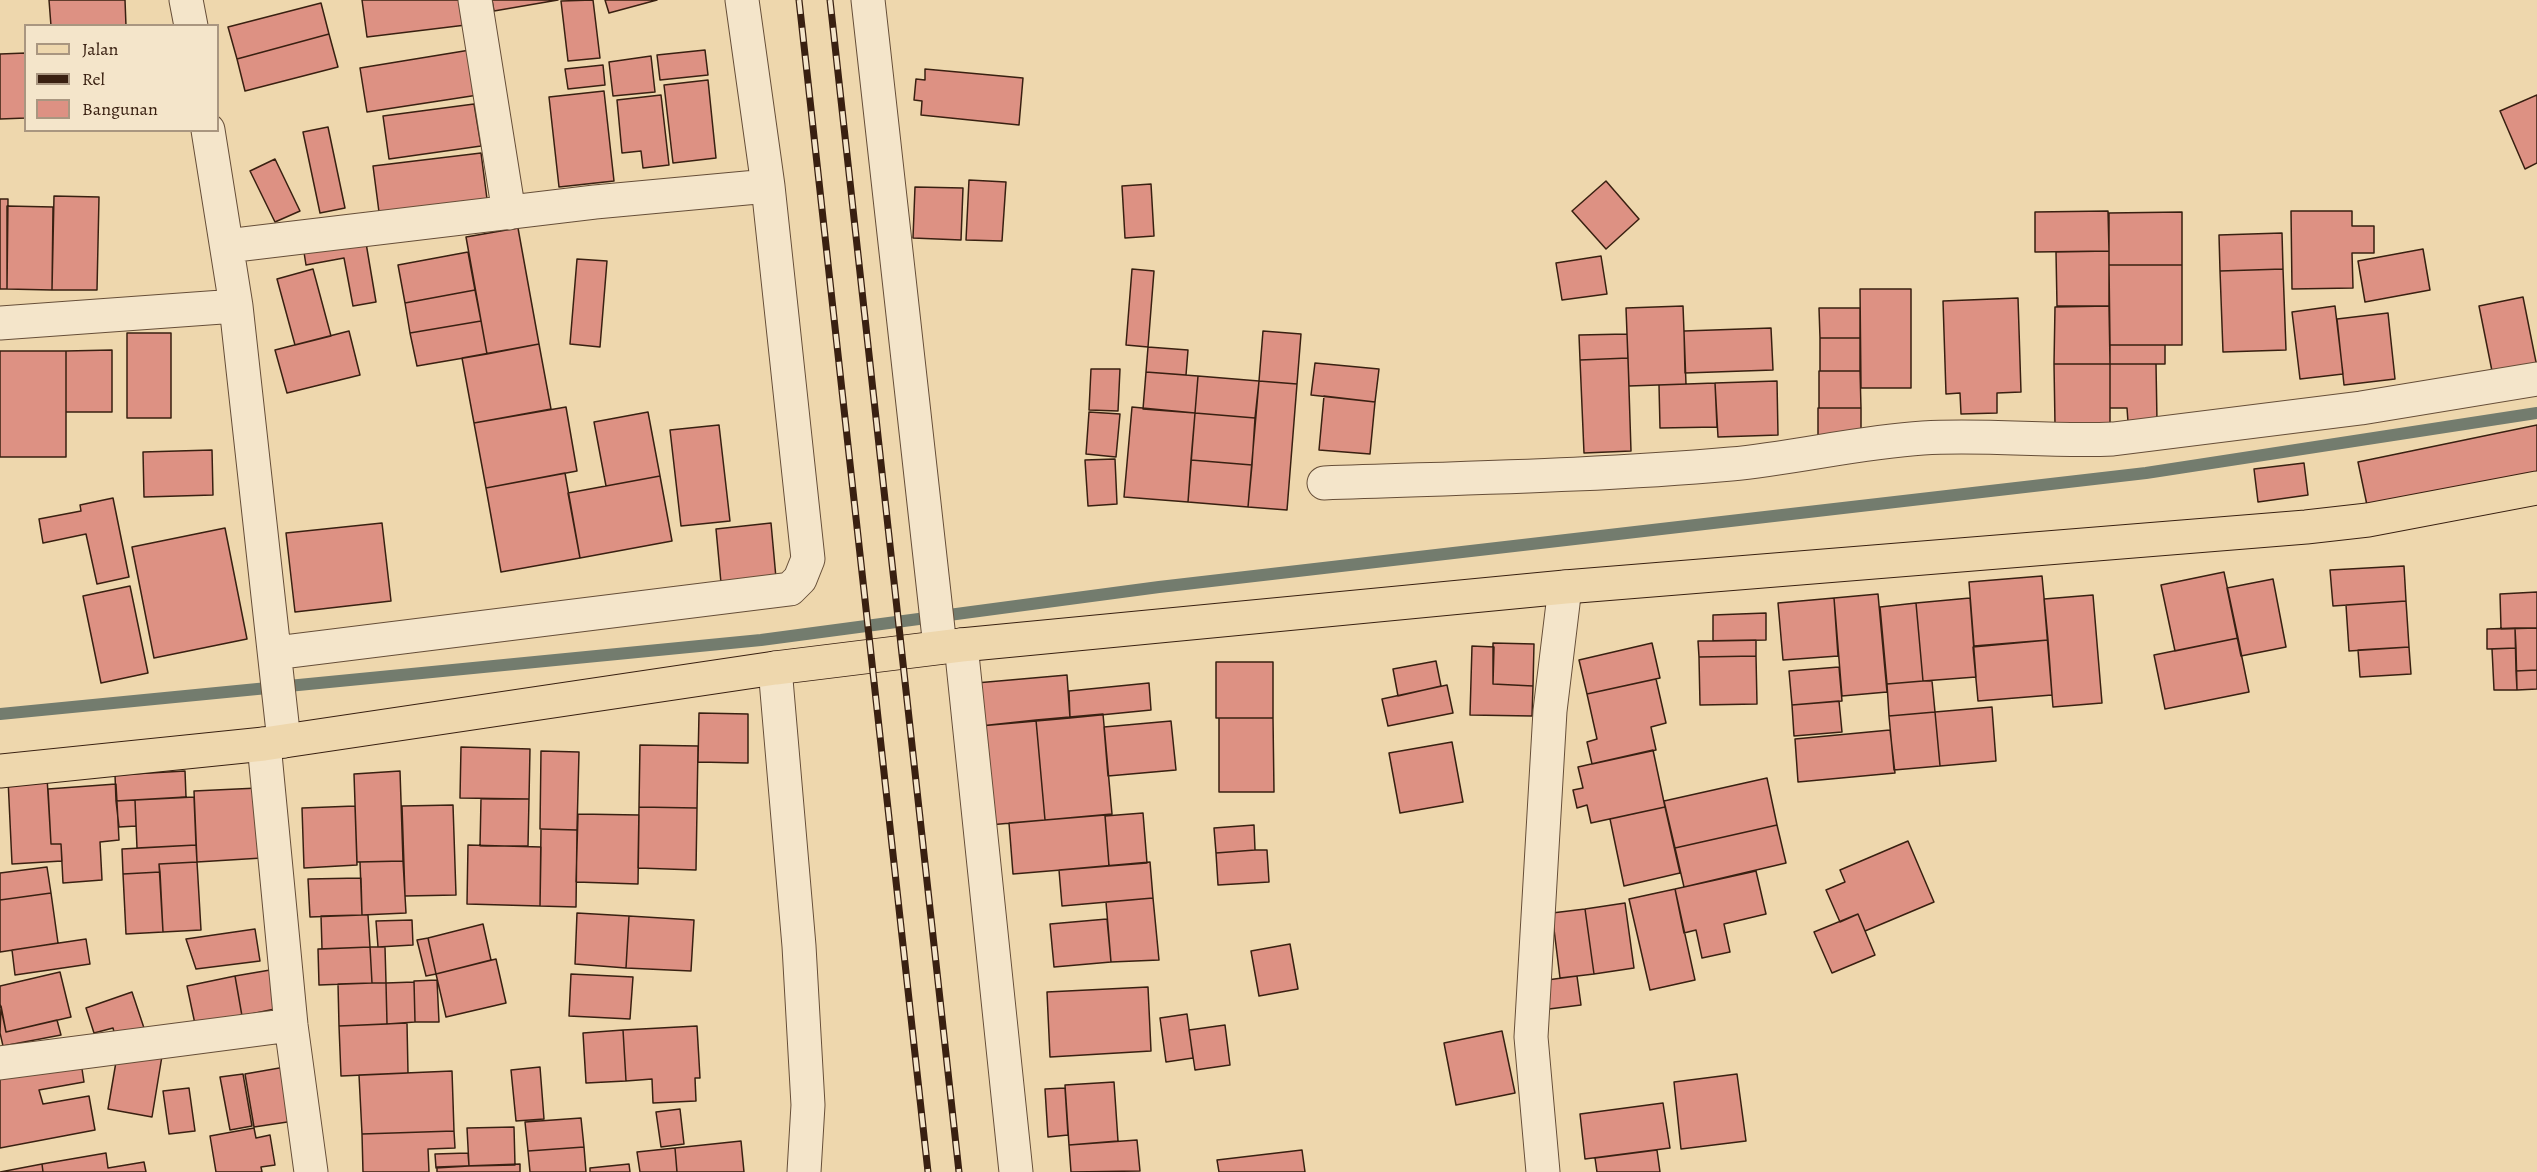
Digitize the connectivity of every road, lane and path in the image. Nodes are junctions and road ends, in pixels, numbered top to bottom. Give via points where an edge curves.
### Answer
1 (186, 0) edge
2 (476, 0) edge
3 (742, 0) edge
4 (868, 0) edge
5 (191, 24) edge
6 (208, 132) edge
7 (768, 186) junction
8 (509, 213) junction
9 (227, 246) junction
10 (236, 306) junction
11 (0, 323) edge
12 (2537, 379) edge
13 (1324, 483) dead end
14 (2537, 488) edge
15 (1564, 587) junction
16 (947, 639) junction
17 (775, 668) junction
18 (278, 677) junction
19 (274, 743) junction
20 (0, 771) edge
21 (291, 1025) junction
22 (0, 1063) edge
23 (311, 1172) edge
24 (804, 1172) edge
25 (1016, 1172) edge
26 (1543, 1172) edge

1 - 5 street
2 - 8 street
3 - 7 street
4 - 16 street via 934,582
6 - 9 street
7 - 8 street
7 - 18 street via 808,559 800,579 790,589
8 - 9 street
9 - 10 street
10 - 11 street
10 - 18 street
12 - 13 street via 2361,408 2114,439 1921,438 1732,464
14 - 15 main road via 2327,525
15 - 16 main road
15 - 26 street via 1550,711 1531,1036
16 - 17 main road
16 - 25 street
17 - 19 main road
17 - 24 street via 808,1094
18 - 19 street
19 - 20 main road
19 - 21 street
21 - 22 street
21 - 23 street

